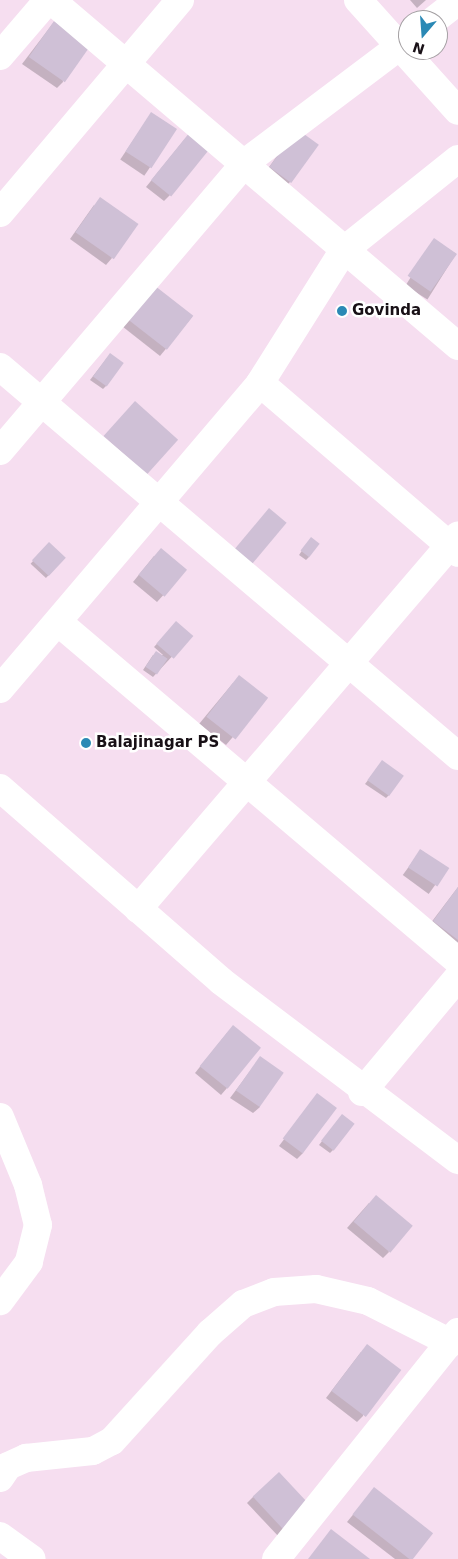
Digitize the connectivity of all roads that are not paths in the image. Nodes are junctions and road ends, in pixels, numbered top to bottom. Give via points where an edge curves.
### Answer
1 (50, 0) edge
2 (180, 0) edge
3 (358, 0) edge
4 (458, 1) edge
5 (447, 10) edge
6 (398, 37) edge
7 (398, 48) edge
8 (0, 56) edge
9 (418, 60) edge
10 (129, 65) junction
11 (458, 111) edge
12 (458, 159) edge
13 (246, 162) junction
14 (0, 213) edge
15 (343, 251) junction
16 (458, 346) edge
17 (0, 367) edge
18 (260, 383) junction
19 (42, 403) junction
20 (0, 451) edge
21 (159, 498) junction
22 (455, 544) edge
23 (58, 622) junction
24 (352, 664) junction
25 (0, 689) edge
26 (458, 756) edge
27 (250, 783) junction
28 (0, 788) edge
29 (138, 909) junction
30 (458, 961) edge
31 (458, 976) edge
32 (362, 1092) junction
33 (0, 1117) edge
34 (458, 1160) edge
35 (0, 1301) edge
36 (454, 1337) edge
37 (0, 1478) edge
38 (0, 1536) edge
39 (32, 1559) edge
40 (276, 1559) edge

1 - 8 street
1 - 10 street
2 - 10 street
3 - 6 street
4 - 5 street
7 - 13 street
9 - 11 street
10 - 13 street
10 - 14 street
12 - 15 street
13 - 15 street
13 - 19 street
15 - 16 street
15 - 18 street
17 - 19 street
18 - 21 street
18 - 22 street
19 - 20 street
19 - 21 street
21 - 23 street
21 - 24 street
22 - 24 street
23 - 25 street
23 - 27 street
24 - 26 street
24 - 27 street
27 - 29 street
27 - 30 street
28 - 29 street
29 - 32 street via 221,982
31 - 32 street
32 - 34 street
33 - 35 street via 28,1185 38,1225 29,1262
36 - 37 street via 368,1301 316,1289 274,1292 243,1304 210,1333 112,1441 93,1451 26,1458 8,1466
36 - 40 street
38 - 39 street

